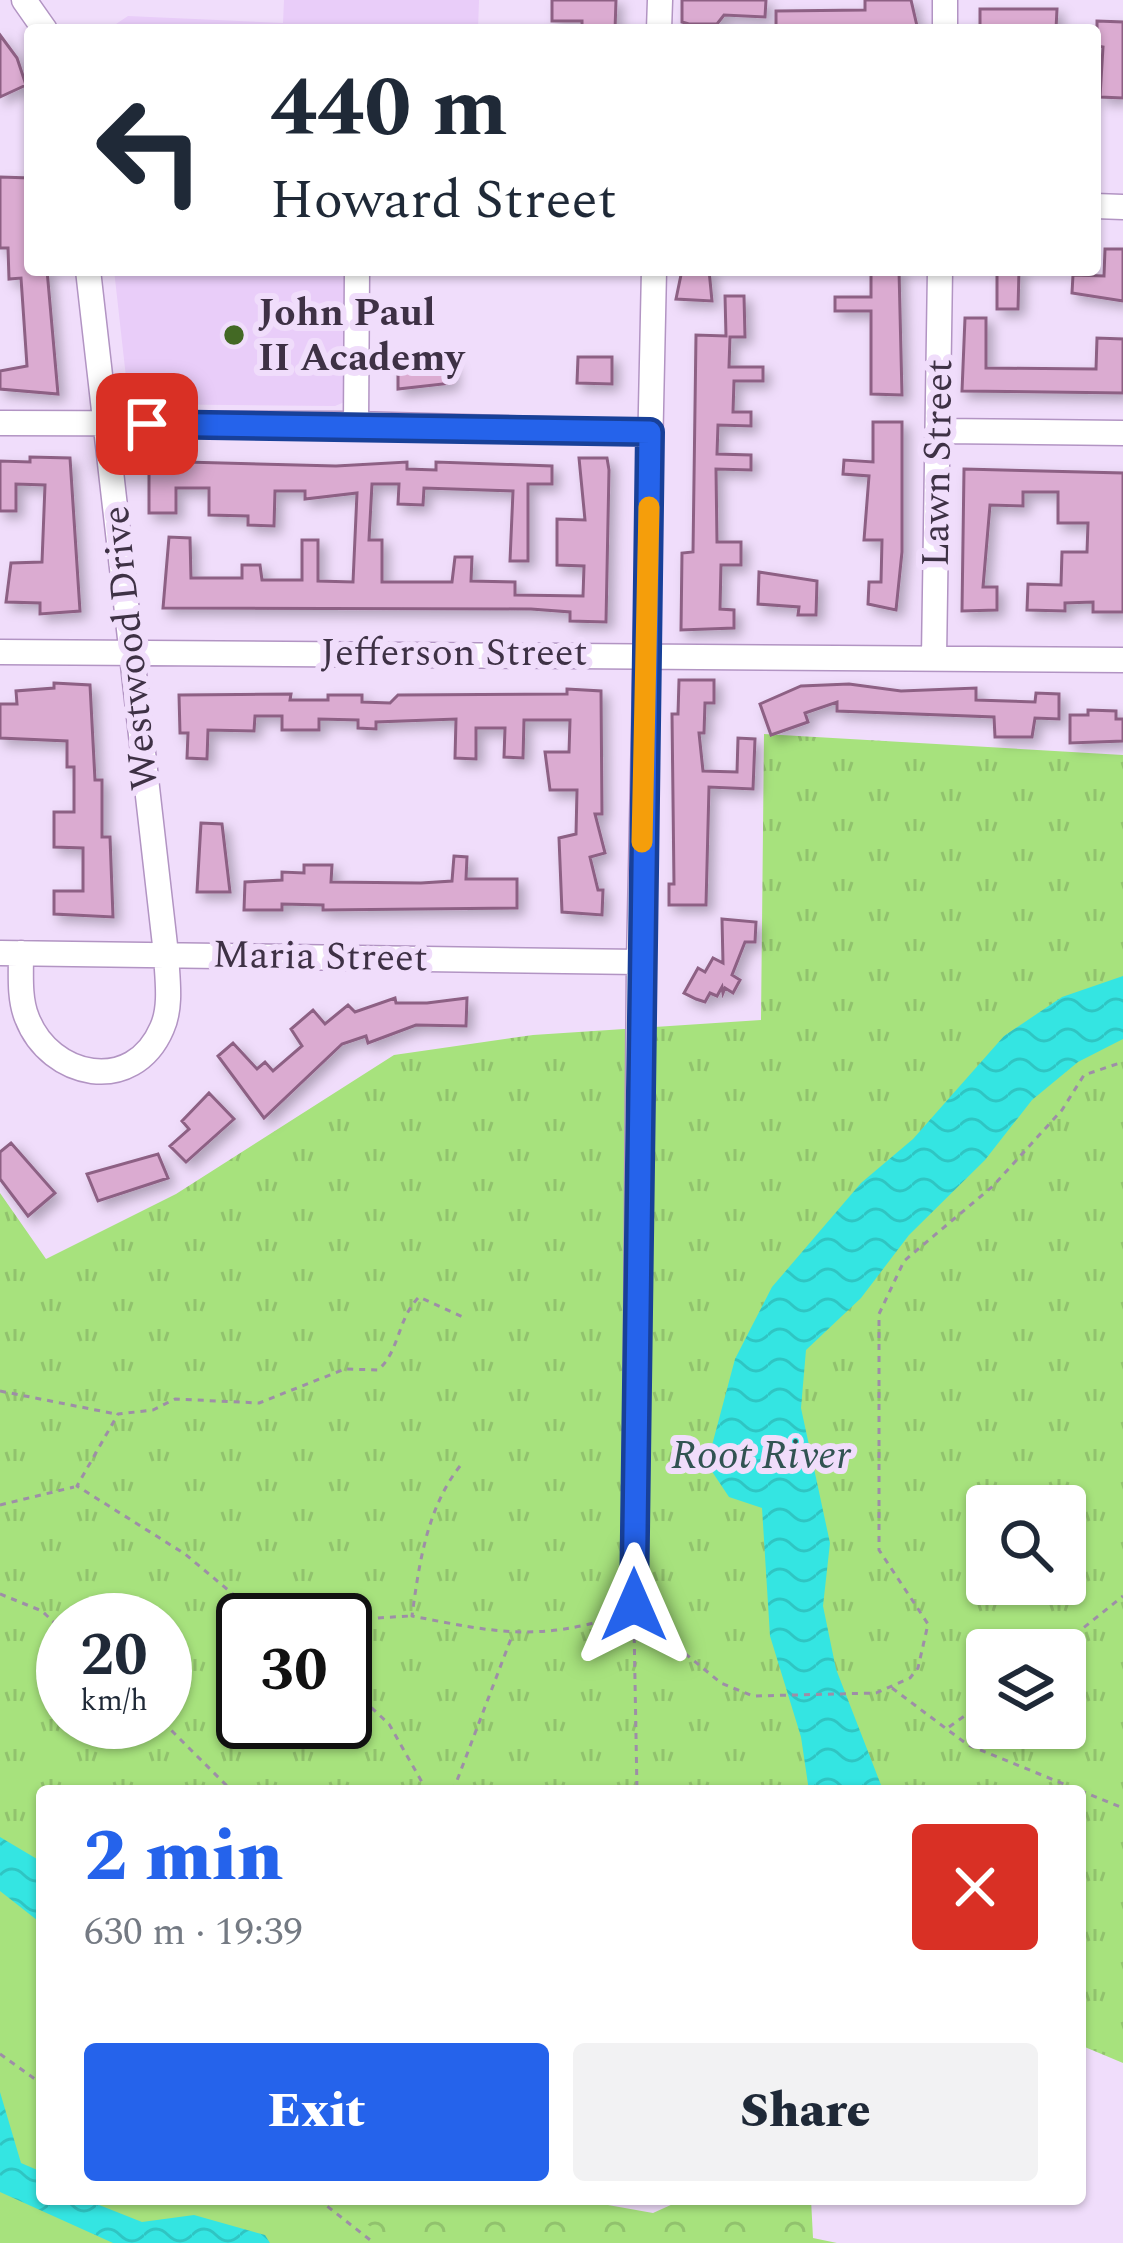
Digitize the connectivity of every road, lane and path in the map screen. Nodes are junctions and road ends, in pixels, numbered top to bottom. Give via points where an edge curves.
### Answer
1 (89, 276) edge
2 (357, 276) edge
3 (654, 276) edge
4 (940, 276) edge
5 (0, 423) edge
6 (106, 424) junction
7 (356, 424) junction
8 (939, 431) junction
9 (650, 432) junction
10 (1123, 433) edge
11 (0, 652) edge
12 (131, 652) junction
13 (646, 654) junction
14 (934, 657) junction
15 (1123, 660) edge
16 (10, 953) edge
17 (166, 954) junction
18 (639, 962) junction
19 (1123, 1062) edge
20 (463, 1317) dead end
21 (0, 1391) edge
22 (118, 1414) junction
23 (460, 1466) dead end
24 (77, 1486) junction
25 (0, 1505) edge
26 (230, 1593) edge
27 (0, 1594) edge
28 (1123, 1595) edge
29 (634, 1605) junction
30 (36, 1609) edge
31 (412, 1616) junction
32 (372, 1618) edge
33 (1082, 1629) edge
34 (512, 1636) junction
35 (891, 1687) junction
36 (372, 1708) edge
37 (966, 1715) edge
38 (947, 1729) junction
39 (190, 1749) edge
40 (226, 1785) edge
41 (424, 1785) edge
42 (455, 1785) edge
43 (638, 1785) edge
44 (1075, 1785) edge
45 (1086, 1789) edge
46 (1123, 1808) edge
47 (0, 2054) edge
48 (36, 2080) edge
49 (326, 2205) edge
50 (374, 2243) edge

1 - 6 street, Westwood Drive
2 - 7 street
3 - 9 street
4 - 8 street, Lawn Street
5 - 6 street
6 - 7 street
6 - 12 street, Westwood Drive
7 - 9 street
8 - 10 street
8 - 14 street, Lawn Street
9 - 13 street
11 - 12 street, Jefferson Street
12 - 13 street, Jefferson Street
12 - 17 street, Westwood Drive
13 - 14 street, Jefferson Street
13 - 18 street
14 - 15 street, Jefferson Street
16 - 17 street, Maria Street
16 - 17 street, Westwood Drive via 33,1032 54,1060 98,1074 126,1065 162,1029
17 - 18 street, Maria Street
18 - 29 street
19 - 35 path via 1084,1075 1029,1149 904,1261 884,1293 879,1550 926,1616 929,1638 919,1668
20 - 22 path via 418,1297 378,1370 345,1369 260,1403 175,1399
21 - 22 path
22 - 24 path
23 - 31 path via 427,1534
24 - 25 path
24 - 26 path
27 - 30 path
28 - 33 path
29 - 34 path via 569,1630
29 - 35 path via 721,1683 753,1696 876,1694
29 - 43 path
31 - 32 path
31 - 34 path
34 - 42 path
35 - 38 path
36 - 41 path
37 - 38 path
38 - 44 path via 968,1745
39 - 40 path
45 - 46 path
47 - 48 path
49 - 50 path

